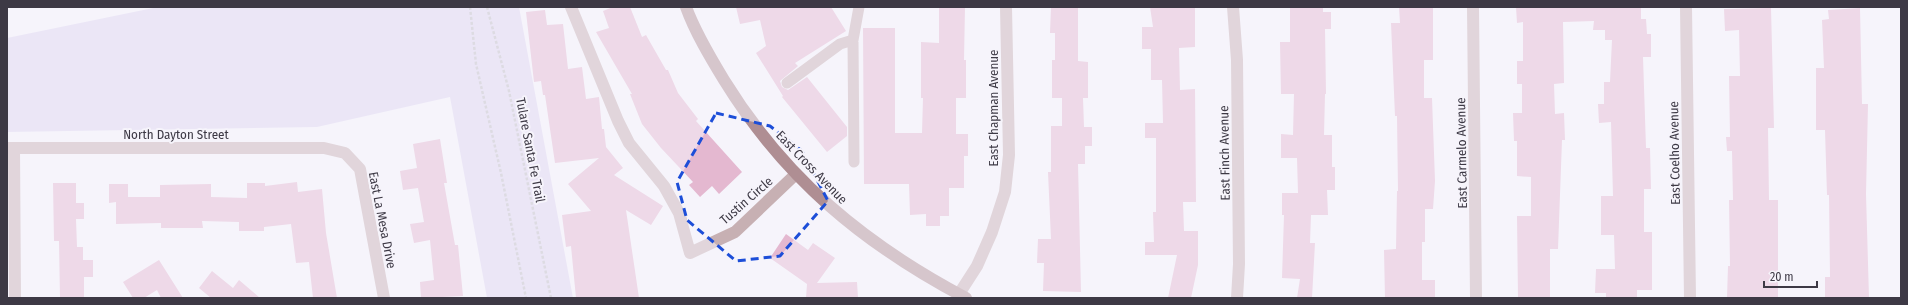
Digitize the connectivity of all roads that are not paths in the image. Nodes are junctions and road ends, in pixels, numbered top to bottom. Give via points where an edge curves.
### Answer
1 (571, 7) edge
2 (686, 7) edge
3 (859, 7) edge
4 (1006, 7) edge
5 (1233, 7) edge
6 (1473, 7) edge
7 (1686, 7) edge
8 (853, 40) junction
9 (787, 83) dead end
10 (10, 148) edge
11 (345, 153) joint
12 (854, 162) dead end
13 (796, 174) junction
14 (963, 296) edge
15 (15, 298) edge
16 (384, 298) edge
17 (1237, 298) edge
18 (1476, 298) edge
19 (1690, 298) edge

1 - 13 street, Tustin Circle via 621,127 634,149 664,186 679,213 690,253 735,232
2 - 13 street, East Cross Avenue via 715,64 740,105 771,147
3 - 8 lane
4 - 14 street, East Chapman Avenue via 1009,155 1004,192 992,232
5 - 17 street, East Finch Avenue via 1237,60
6 - 18 street, East Carmelo Avenue
7 - 19 street, East Coelho Avenue
8 - 9 lane via 840,44
8 - 12 lane
10 - 11 street, North Dayton Street via 324,148
10 - 15 street
11 - 16 street, East La Mesa Drive via 360,169
13 - 14 street, East Cross Avenue via 845,220 894,257

